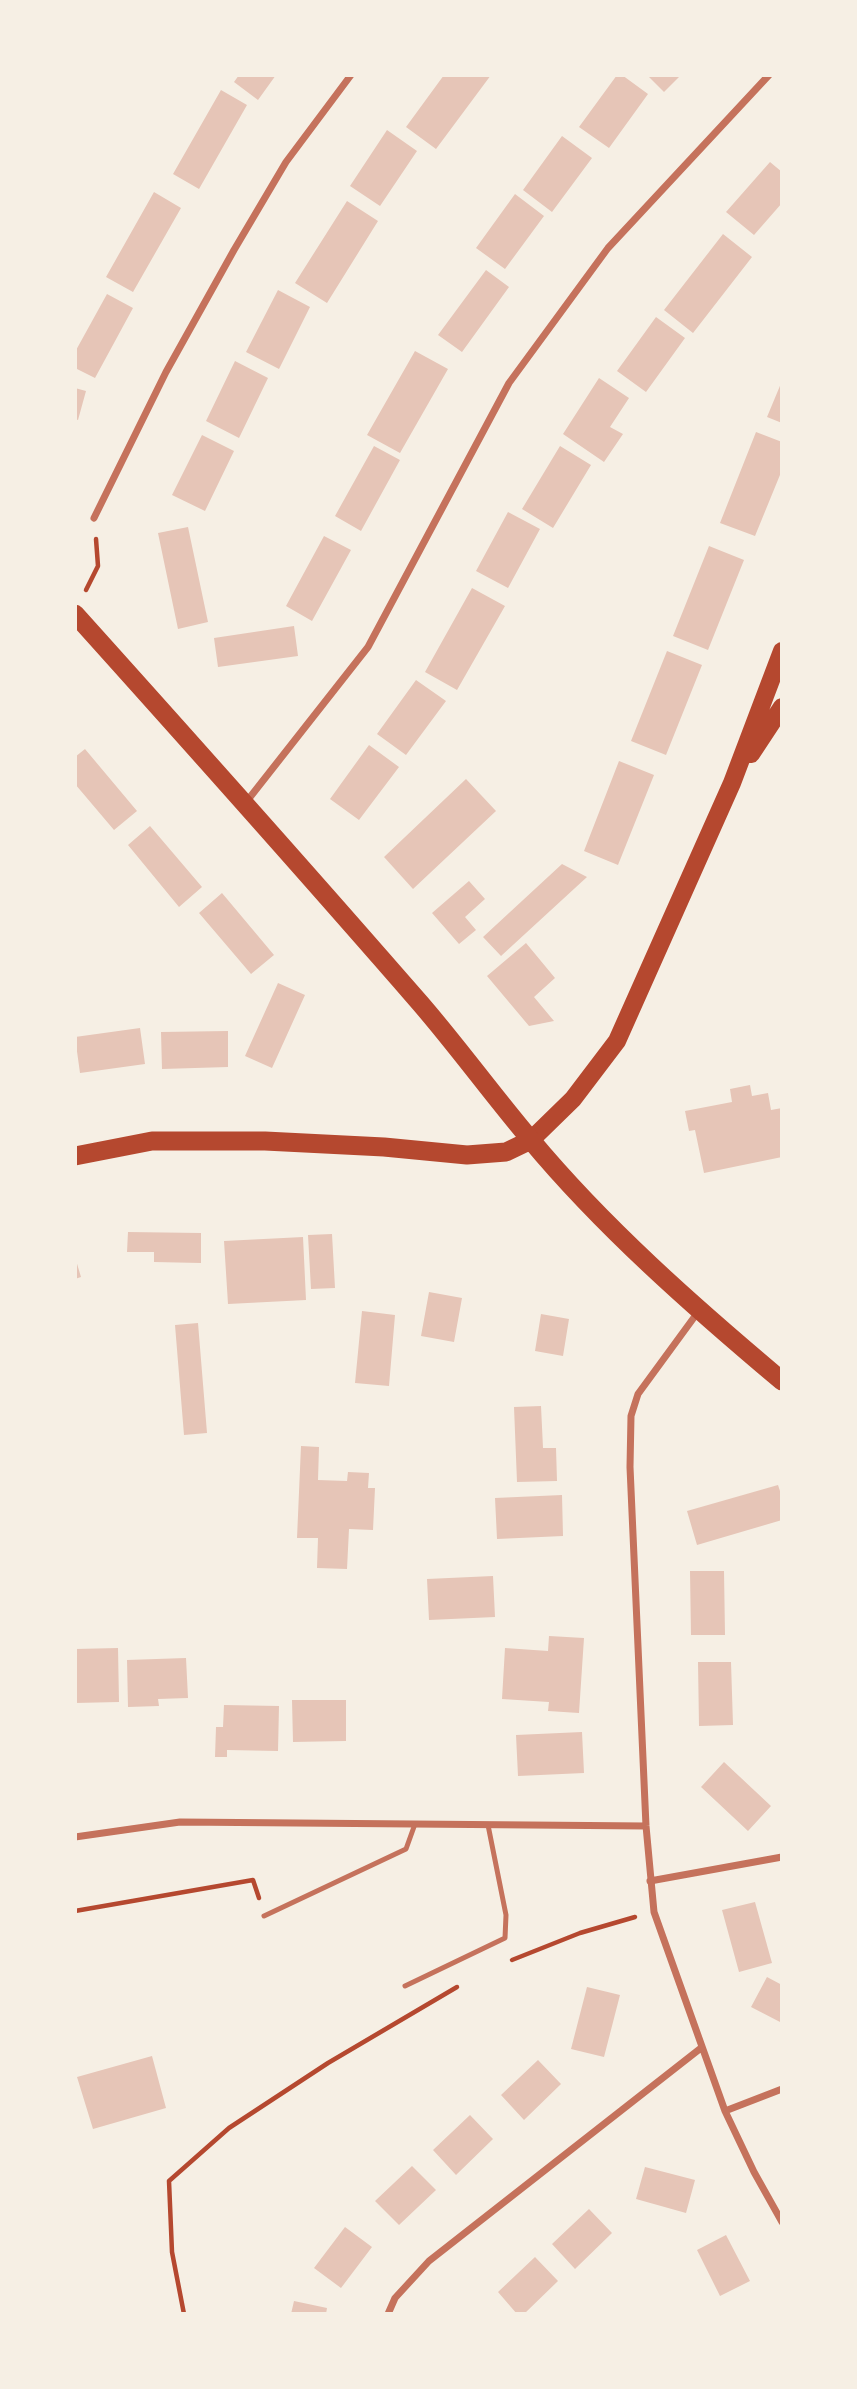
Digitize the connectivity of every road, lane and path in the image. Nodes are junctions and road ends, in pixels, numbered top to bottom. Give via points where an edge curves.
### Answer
1 (351, 75) edge
2 (769, 75) edge
3 (94, 518) joint
4 (78, 608) edge
5 (782, 651) edge
6 (782, 707) edge
7 (732, 783) junction
8 (246, 803) junction
9 (531, 1140) junction
10 (75, 1156) edge
11 (699, 1311) junction
12 (782, 1381) edge
13 (415, 1824) junction
14 (488, 1825) junction
15 (646, 1826) junction
16 (75, 1837) edge
17 (782, 1857) edge
18 (650, 1881) junction
19 (75, 1911) edge
20 (654, 1912) junction
21 (264, 1916) joint
22 (505, 1963) dead end
23 (468, 1980) dead end
24 (405, 1986) dead end
25 (701, 2048) junction
26 (782, 2089) edge
27 (725, 2111) junction
28 (782, 2222) edge
29 (184, 2314) edge
30 (388, 2314) edge

1 - 3 street via 286,162 234,250 166,372
2 - 8 street via 608,248 509,383 368,647
3 - 4 path via 98,566
4 - 8 highway
5 - 7 main road
6 - 7 main road
7 - 9 main road via 617,1041 573,1098
8 - 9 highway via 455,1044
9 - 10 highway via 506,1152 467,1155 265,1141 152,1141
9 - 11 highway
11 - 12 highway
11 - 15 street via 638,1394 631,1416
13 - 14 street
13 - 16 street via 180,1822
13 - 21 lane via 405,1849
14 - 15 street
14 - 24 lane via 506,1915 505,1938
15 - 18 street
17 - 18 street
18 - 20 street
19 - 21 path via 253,1880
20 - 22 path via 580,1933
20 - 25 street
23 - 29 path via 229,2128 169,2181 172,2252
25 - 27 street
25 - 30 street via 429,2261 395,2298
26 - 27 street
27 - 28 street

